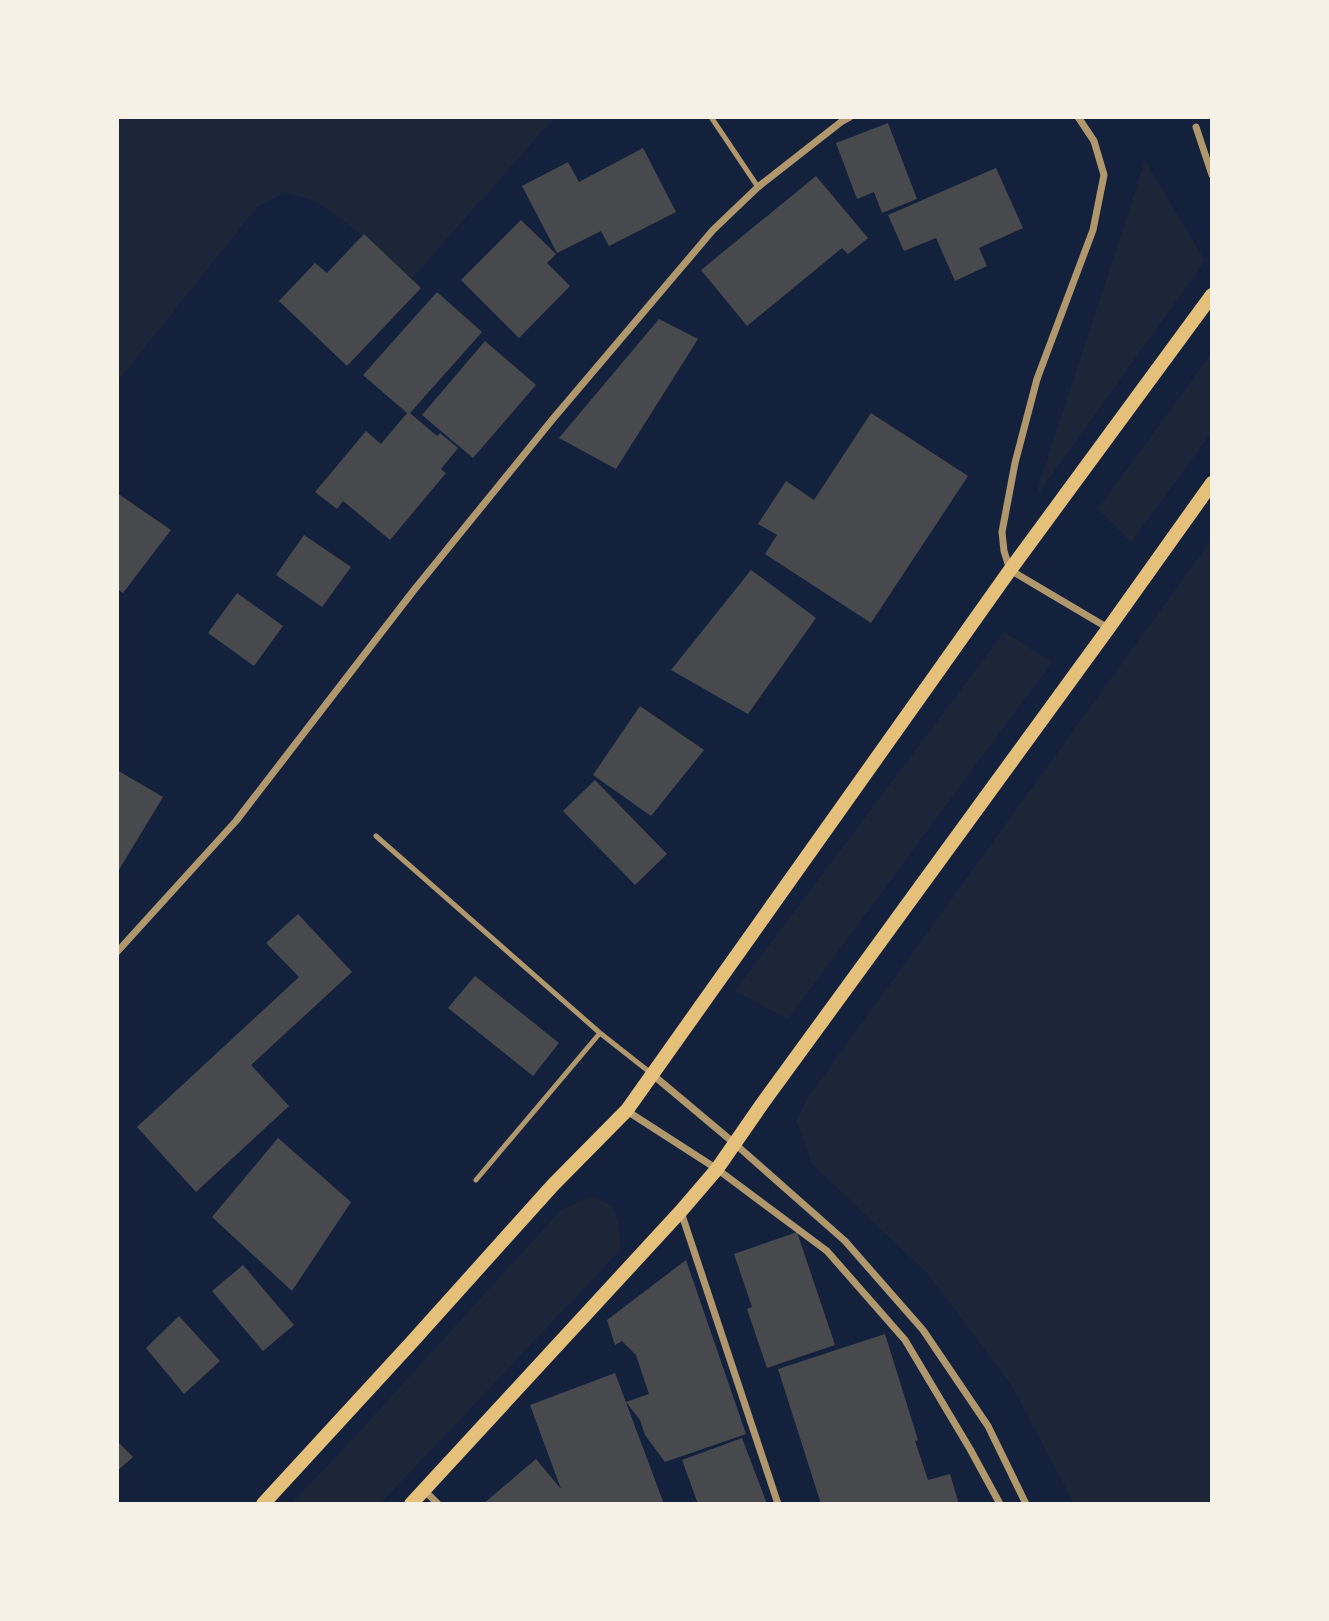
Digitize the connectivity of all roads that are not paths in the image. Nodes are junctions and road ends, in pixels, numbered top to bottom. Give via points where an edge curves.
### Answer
1 (711, 117) edge
2 (850, 117) edge
3 (1078, 117) edge
4 (1196, 127) dead end
5 (1212, 175) edge
6 (758, 187) junction
7 (1212, 295) edge
8 (1212, 483) edge
9 (1010, 570) junction
10 (1108, 629) junction
11 (376, 836) dead end
12 (117, 952) edge
13 (600, 1033) junction
14 (653, 1075) junction
15 (627, 1110) junction
16 (734, 1143) junction
17 (717, 1169) junction
18 (476, 1180) dead end
19 (681, 1212) junction
20 (424, 1490) junction
21 (263, 1504) edge
22 (411, 1504) edge
23 (438, 1504) edge
24 (778, 1504) edge
25 (1000, 1504) edge
26 (1026, 1504) edge

1 - 6 lane
2 - 6 street
3 - 9 street via 1094,141 1104,175 1093,230 1037,379 1015,463 1002,532
4 - 5 street
6 - 12 street via 713,230 561,410 414,590 236,821
7 - 9 main road
8 - 10 main road
9 - 10 street
9 - 14 main road
10 - 16 main road
11 - 13 lane
13 - 14 lane
13 - 18 lane
14 - 15 main road
14 - 16 street
15 - 17 street
15 - 21 main road
16 - 17 main road
16 - 26 street via 845,1241 923,1330 988,1426
17 - 19 main road
17 - 25 street via 827,1251 905,1340
19 - 20 main road
19 - 24 street
20 - 22 main road
20 - 23 street

